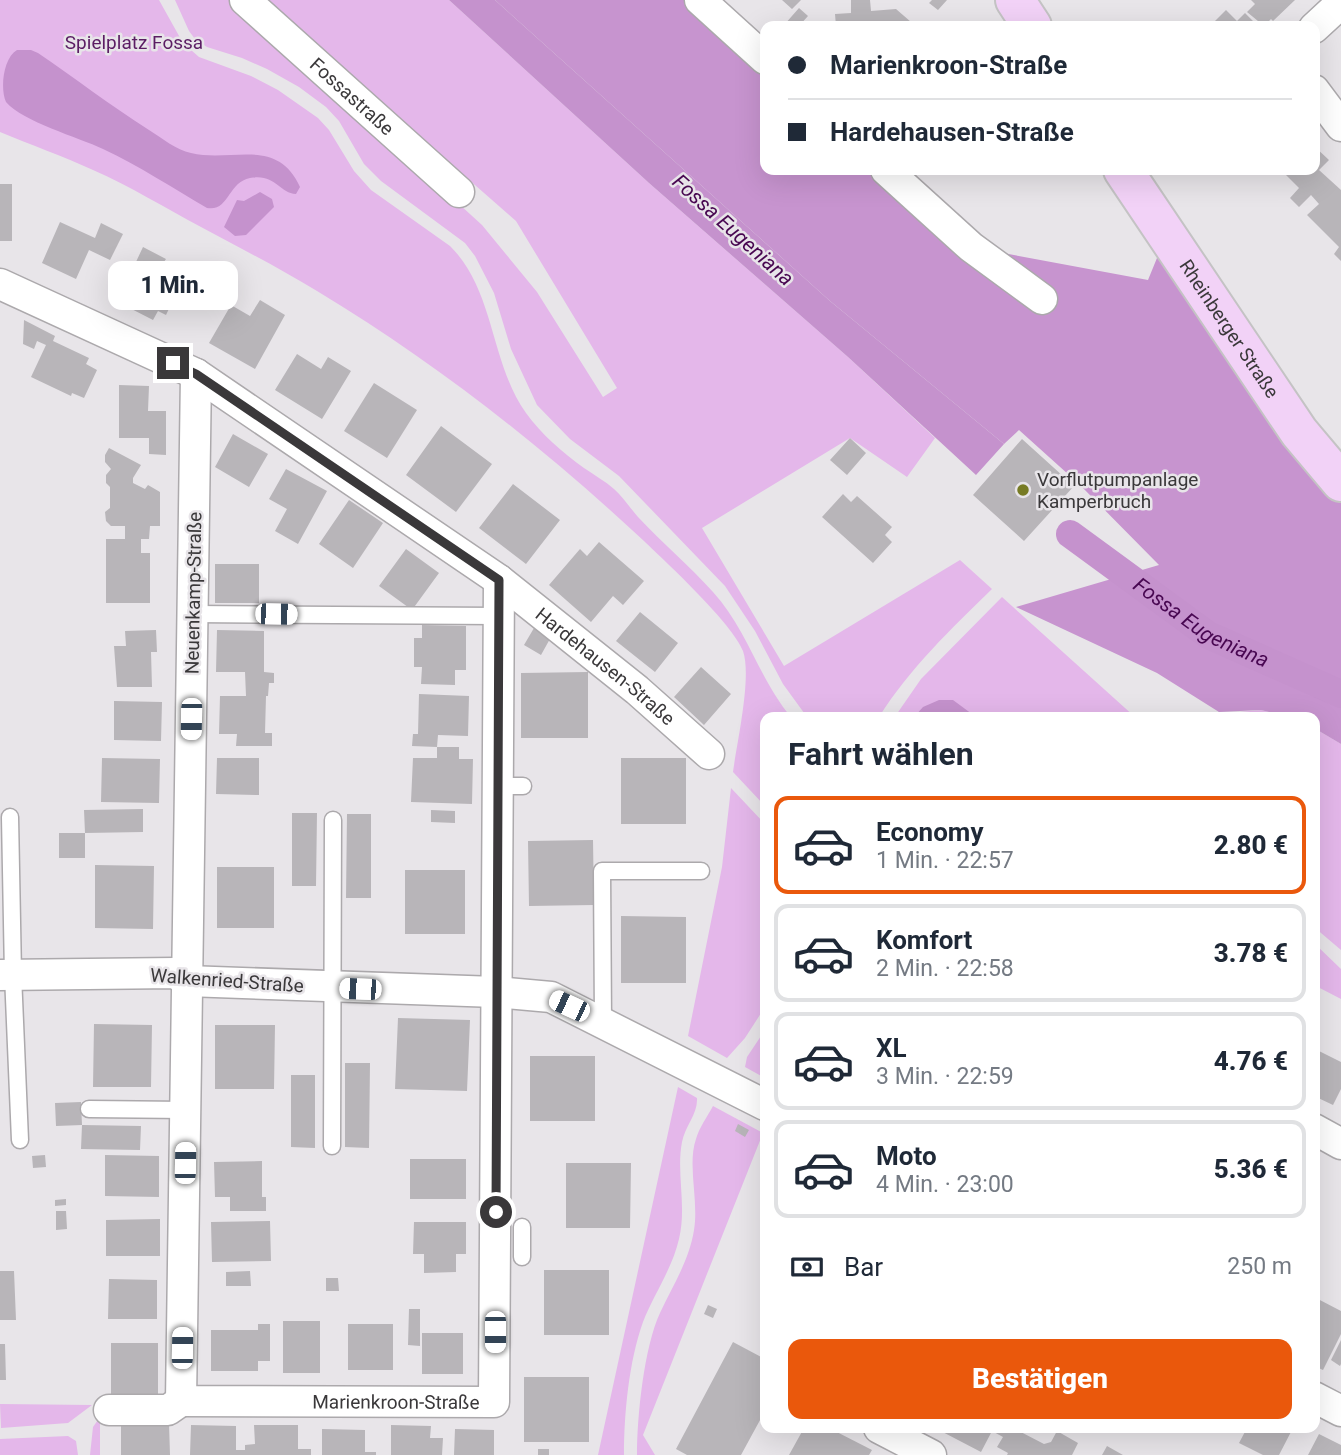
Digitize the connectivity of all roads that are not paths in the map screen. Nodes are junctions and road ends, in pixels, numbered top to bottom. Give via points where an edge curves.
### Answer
1 (245, 0) edge
2 (700, 0) edge
3 (1015, 0) edge
4 (1341, 3) edge
5 (1029, 21) edge
6 (1320, 22) edge
7 (760, 54) edge
8 (1320, 98) edge
9 (1341, 126) edge
10 (892, 175) edge
11 (1126, 175) edge
12 (459, 192) dead end
13 (0, 284) edge
14 (1042, 299) dead end
15 (196, 374) junction
16 (1341, 482) edge
17 (499, 580) junction
18 (193, 614) junction
19 (499, 616) junction
20 (709, 754) dead end
21 (10, 817) dead end
22 (333, 820) dead end
23 (701, 871) dead end
24 (6, 975) edge
25 (187, 981) junction
26 (333, 988) junction
27 (496, 992) junction
28 (603, 1022) junction
29 (760, 1102) edge
30 (89, 1109) dead end
31 (186, 1110) junction
32 (1320, 1132) edge
33 (20, 1140) dead end
34 (1341, 1144) edge
35 (332, 1146) dead end
36 (522, 1227) dead end
37 (522, 1257) dead end
38 (1320, 1400) edge
39 (181, 1401) junction
40 (109, 1410) dead end
41 (1341, 1411) edge
42 (888, 1433) edge
43 (930, 1455) edge

1 - 12 street, Fossastraße
2 - 7 street
3 - 5 main road
4 - 6 street
8 - 9 street
10 - 14 street via 971,247
11 - 16 main road, Rheinberger Straße via 1298,432
13 - 15 street, Hardehausen-Straße
15 - 17 street, Hardehausen-Straße
15 - 18 street, Neuenkamp-Straße
17 - 19 street
17 - 20 street, Hardehausen-Straße
18 - 19 lane
18 - 25 street, Neuenkamp-Straße
19 - 27 street via 510,786
21 - 24 lane
22 - 26 lane
23 - 28 lane via 602,871
24 - 25 street, Walkenried-Straße via 174,973
24 - 33 lane
25 - 26 street, Walkenried-Straße
25 - 31 street
26 - 27 street, Walkenried-Straße
26 - 35 lane
27 - 28 street, Walkenried-Straße via 551,998
27 - 39 street, Marienkroon-Straße via 494,1402
28 - 29 street, Walkenried-Straße
30 - 31 lane
31 - 39 street
32 - 34 street
36 - 37 lane
38 - 41 street
39 - 40 street, Marienkroon-Straße via 168,1410
42 - 43 street

